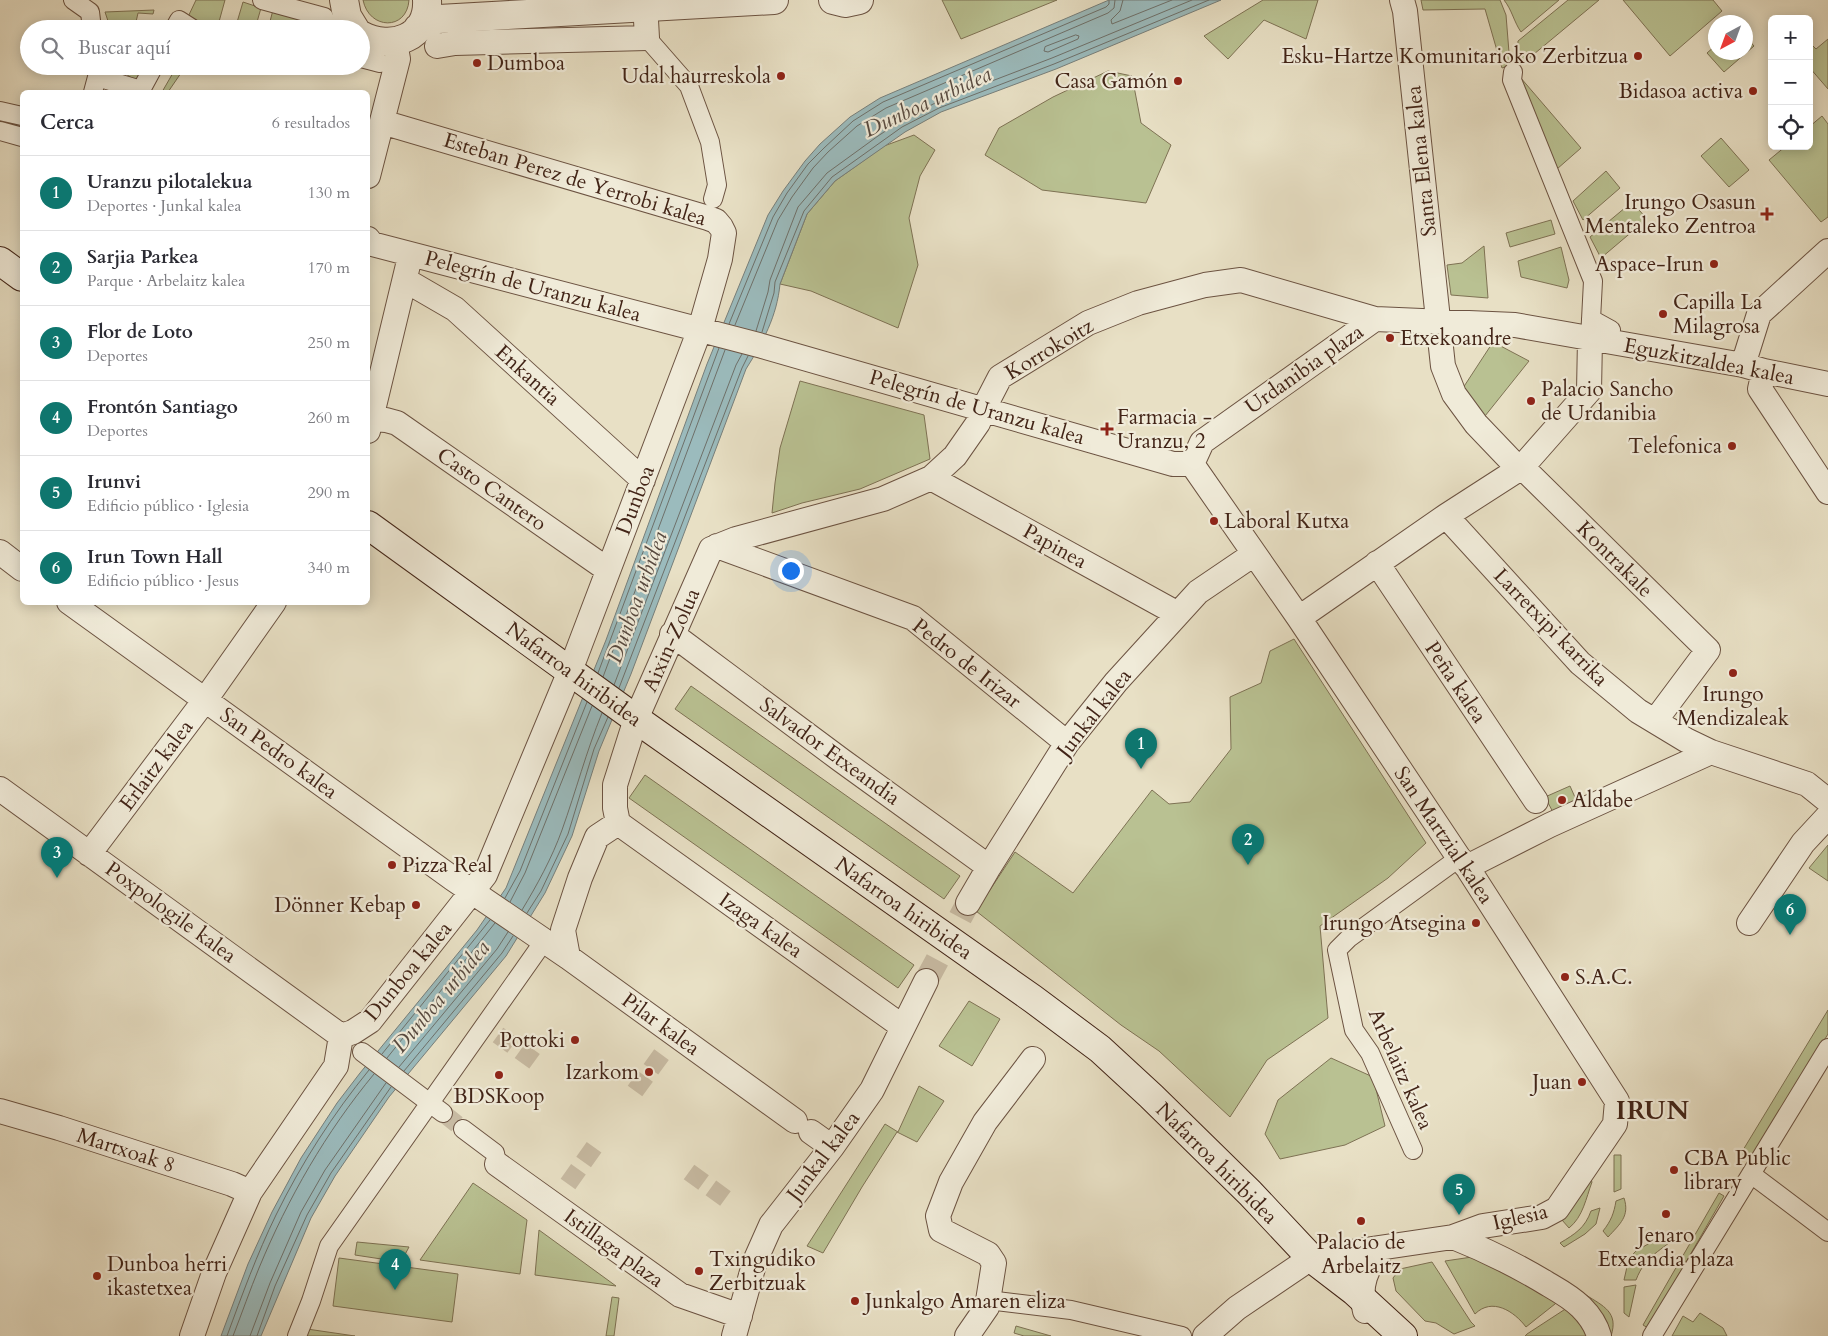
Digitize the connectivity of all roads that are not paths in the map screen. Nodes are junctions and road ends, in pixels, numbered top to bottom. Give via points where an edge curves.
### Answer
1 (74, 0) edge
2 (262, 0) edge
3 (427, 0) edge
4 (774, 0) edge
5 (1405, 4) edge
6 (308, 6) edge
7 (91, 20) edge
8 (325, 20) edge
9 (418, 28) junction
10 (647, 29) joint
11 (370, 40) edge
12 (438, 46) dead end
13 (388, 52) junction
14 (370, 56) edge
15 (1513, 72) dead end
16 (150, 75) edge
17 (95, 79) edge
18 (142, 90) edge
19 (142, 90) edge
20 (0, 111) edge
21 (20, 116) edge
22 (382, 122) junction
23 (0, 131) edge
24 (20, 136) edge
25 (370, 168) edge
26 (713, 199) dead end
27 (370, 242) edge
28 (1828, 251) edge
29 (411, 254) junction
30 (0, 261) edge
31 (20, 276) edge
32 (405, 280) junction
33 (1375, 320) junction
34 (1438, 322) junction
35 (1590, 329) junction
36 (1611, 330) dead end
37 (707, 331) junction
38 (1754, 368) junction
39 (1828, 384) edge
40 (984, 408) junction
41 (370, 421) edge
42 (370, 425) edge
43 (1192, 464) junction
44 (1520, 468) junction
45 (931, 478) junction
46 (643, 480) junction
47 (1828, 492) edge
48 (1446, 516) junction
49 (370, 525) edge
50 (717, 546) junction
51 (0, 552) edge
52 (1254, 554) junction
53 (1377, 563) junction
54 (20, 567) edge
55 (608, 570) junction
56 (73, 605) edge
57 (272, 605) edge
58 (1178, 614) junction
59 (1299, 618) junction
60 (672, 634) junction
61 (570, 671) junction
62 (205, 700) junction
63 (636, 719) junction
64 (1655, 721) junction
65 (1067, 743) junction
66 (1711, 752) junction
67 (0, 789) edge
68 (1536, 801) dead end
69 (1828, 801) edge
70 (1828, 816) edge
71 (618, 823) junction
72 (89, 854) junction
73 (1463, 863) junction
74 (989, 867) junction
75 (481, 898) junction
76 (968, 903) tunnel mouth
77 (1749, 923) dead end
78 (535, 934) junction
79 (568, 957) junction
80 (926, 981) tunnel mouth
81 (903, 1026) junction
82 (341, 1036) junction
83 (1828, 1048) edge
84 (362, 1052) dead end
85 (1033, 1059) dead end
86 (436, 1108) junction
87 (0, 1111) edge
88 (1614, 1124) joint
89 (463, 1129) tunnel mouth
90 (832, 1147) junction
91 (1413, 1150) dead end
92 (496, 1164) joint
93 (1751, 1174) junction
94 (250, 1192) junction
95 (1828, 1232) edge
96 (1453, 1237) junction
97 (1384, 1248) junction
98 (1311, 1258) junction
99 (1362, 1298) junction
100 (988, 1300) junction
101 (737, 1326) edge
102 (1377, 1330) edge
103 (192, 1336) edge
104 (297, 1336) edge
105 (967, 1336) edge
106 (1182, 1336) edge
107 (1205, 1336) edge
108 (1403, 1336) edge
109 (1599, 1336) edge
110 (1652, 1336) edge

1 - 7 street via 90,12
2 - 6 street
3 - 9 main road via 425,16
4 - 9 main road via 439,19
5 - 34 street, Santa Elena kalea
6 - 8 street
9 - 13 main road
10 - 12 street
10 - 26 street via 689,86 710,142 717,185
11 - 13 main road via 383,43
13 - 14 street
13 - 22 street via 398,59
15 - 35 street via 1512,80 1593,281
16 - 19 street
17 - 18 street
20 - 21 street
22 - 25 street
22 - 37 street, Esteban Perez de Yerrobi kalea via 716,221 724,233
23 - 24 street
27 - 29 street, Pelegrín de Uranzu kalea
28 - 38 street via 1759,314
29 - 32 street
29 - 37 street, Pelegrín de Uranzu kalea
30 - 31 main road
32 - 41 street
32 - 46 street, Enkantia via 455,309
33 - 34 street, Urdanibia plaza
33 - 40 street, Korrokoitz via 1241,280 1205,285 1138,303 1088,323 1000,377
33 - 43 street, Urdanibia plaza via 1202,442
34 - 35 street, Eguzkitzaldea kalea
34 - 44 street via 1443,366 1454,394 1476,424
35 - 36 street
35 - 38 street, Eguzkitzaldea kalea
35 - 44 street via 1590,391
37 - 40 street, Pelegrín de Uranzu kalea
37 - 46 street, Dunboa
38 - 39 street, Eguzkitzaldea kalea
38 - 47 street via 1760,389
40 - 43 street, Pelegrín de Uranzu kalea via 1173,464
40 - 45 street, Korrokoitz via 978,423 955,456
42 - 55 street, Casto Cantero via 386,420 397,423
43 - 52 street
44 - 48 street
44 - 64 street, Kontrakale via 1708,650
45 - 50 street, Korrokoitz via 883,499
45 - 58 street, Papinea
46 - 55 street, Dunboa
48 - 53 street
48 - 64 street, Larretxipi karrika via 1580,663
49 - 61 main road, Nafarroa hiribidea
50 - 60 street, Aixin-Zolua via 711,549
50 - 65 street, Pedro de Irizar via 914,618
51 - 54 street
52 - 58 street, Junkal kalea via 1198,592
52 - 59 street, San Martzial kalea
53 - 59 street
53 - 68 street, Peña kalea
55 - 61 street, Dunboa
56 - 62 street, San Pedro kalea
57 - 62 street, Erlaitz kalea
58 - 65 street, Junkal kalea via 1116,682
59 - 73 street, San Martzial kalea
60 - 63 street, Aixin-Zolua
60 - 74 street, Salvador Etxeandia
61 - 63 main road, Nafarroa hiribidea
61 - 75 street, Dunboa kalea via 485,875
62 - 72 street, Erlaitz kalea
62 - 75 street, San Pedro kalea
63 - 71 street, Aixin-Zolua via 615,785
63 - 98 main road, Nafarroa hiribidea via 1100,1049 1250,1193
64 - 66 street, Larretxipi karrika
65 - 74 street, Junkal kalea
66 - 69 street, Larretxipi karrika via 1807,784
66 - 73 street
67 - 72 street, Poxpologile kalea
70 - 77 street via 1803,843
71 - 79 street via 597,837 580,878 564,930
71 - 81 street, Izaga kalea
72 - 82 street, Poxpologile kalea
73 - 88 street, San Martzial kalea via 1616,1101
73 - 91 street, Arbelaitz kalea via 1349,938 1337,950 1354,1030 1370,1052
74 - 76 street, Junkal kalea
75 - 78 street, San Pedro kalea
75 - 82 street, Dunboa kalea via 370,1021
78 - 79 street, Pilar kalea
78 - 86 street via 492,1031
79 - 90 street, Pilar kalea
80 - 81 street, Junkal kalea
81 - 90 street, Junkal kalea via 872,1090
82 - 94 street, Dunboa kalea via 336,1066
83 - 93 street
84 - 86 street
85 - 100 street via 985,1122 951,1182 938,1216 940,1230 988,1254 994,1263
86 - 104 street via 329,1246
87 - 94 street, Martxoak 8
88 - 96 street, Iglesia via 1556,1209 1542,1217 1483,1226
89 - 92 street via 495,1153
90 - 101 street, Junkal kalea via 771,1225 755,1261
92 - 101 street, Istillaga plaza via 680,1295
93 - 95 street
93 - 110 street
94 - 103 street, Dunboa kalea via 214,1273
96 - 97 street, Iglesia
96 - 109 street via 1512,1262 1571,1298 1591,1319
97 - 98 street, Iglesia
97 - 99 street via 1367,1269
98 - 99 main road, Nafarroa hiribidea
98 - 102 main road
98 - 107 street, Iglesia via 1236,1308
99 - 102 street via 1366,1314
99 - 108 main road, Nafarroa hiribidea
100 - 105 street via 984,1313
100 - 106 street via 1071,1310

